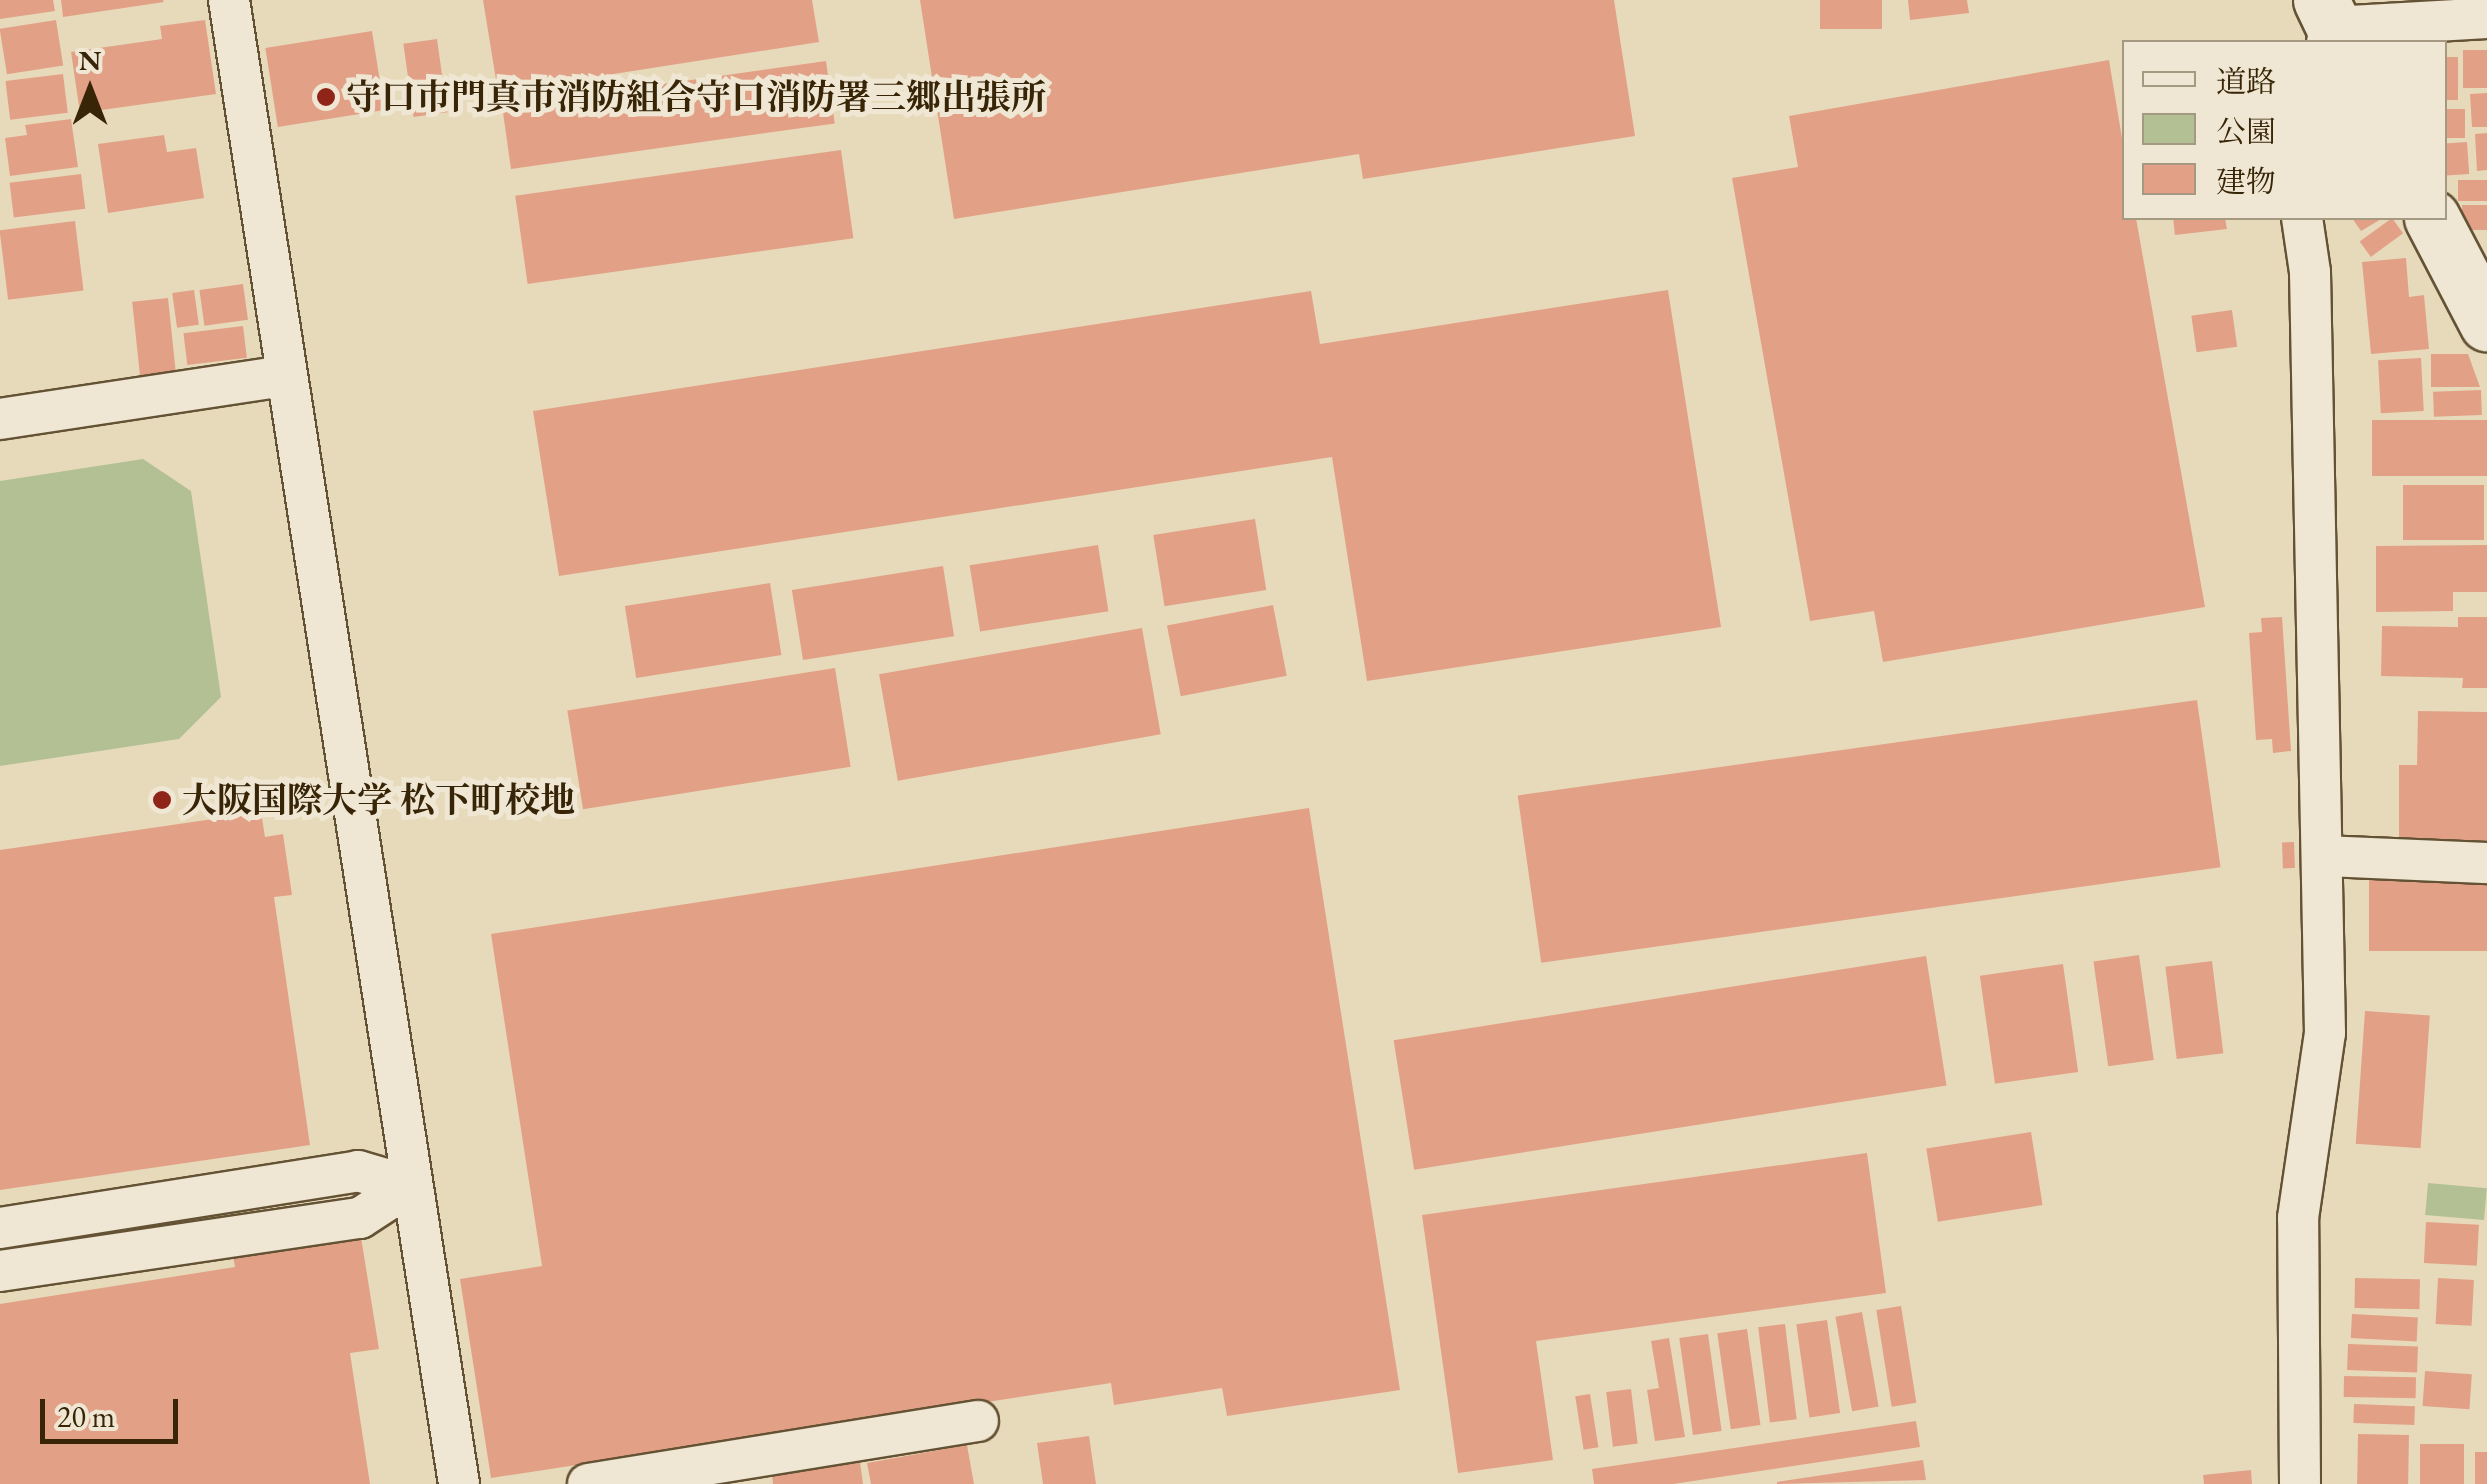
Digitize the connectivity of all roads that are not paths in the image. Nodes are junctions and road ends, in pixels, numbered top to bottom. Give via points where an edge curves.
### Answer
1 (230, 0) edge
2 (2487, 18) edge
3 (2331, 28) edge
4 (2302, 220) edge
5 (2456, 240) edge
6 (2487, 322) edge
7 (286, 376) junction
8 (0, 418) edge
9 (2325, 856) junction
10 (2487, 862) edge
11 (409, 1186) junction
12 (0, 1228) edge
13 (0, 1271) edge
14 (978, 1421) dead end
15 (458, 1484) edge
16 (588, 1484) edge
17 (2300, 1484) edge

1 - 7 street
2 - 3 street
4 - 9 street via 2310,272
5 - 6 street
7 - 8 street
7 - 11 street
9 - 10 street
9 - 17 street via 2325,1033 2298,1218
11 - 12 street via 358,1171
11 - 13 street via 360,1218
11 - 15 street
14 - 16 street

